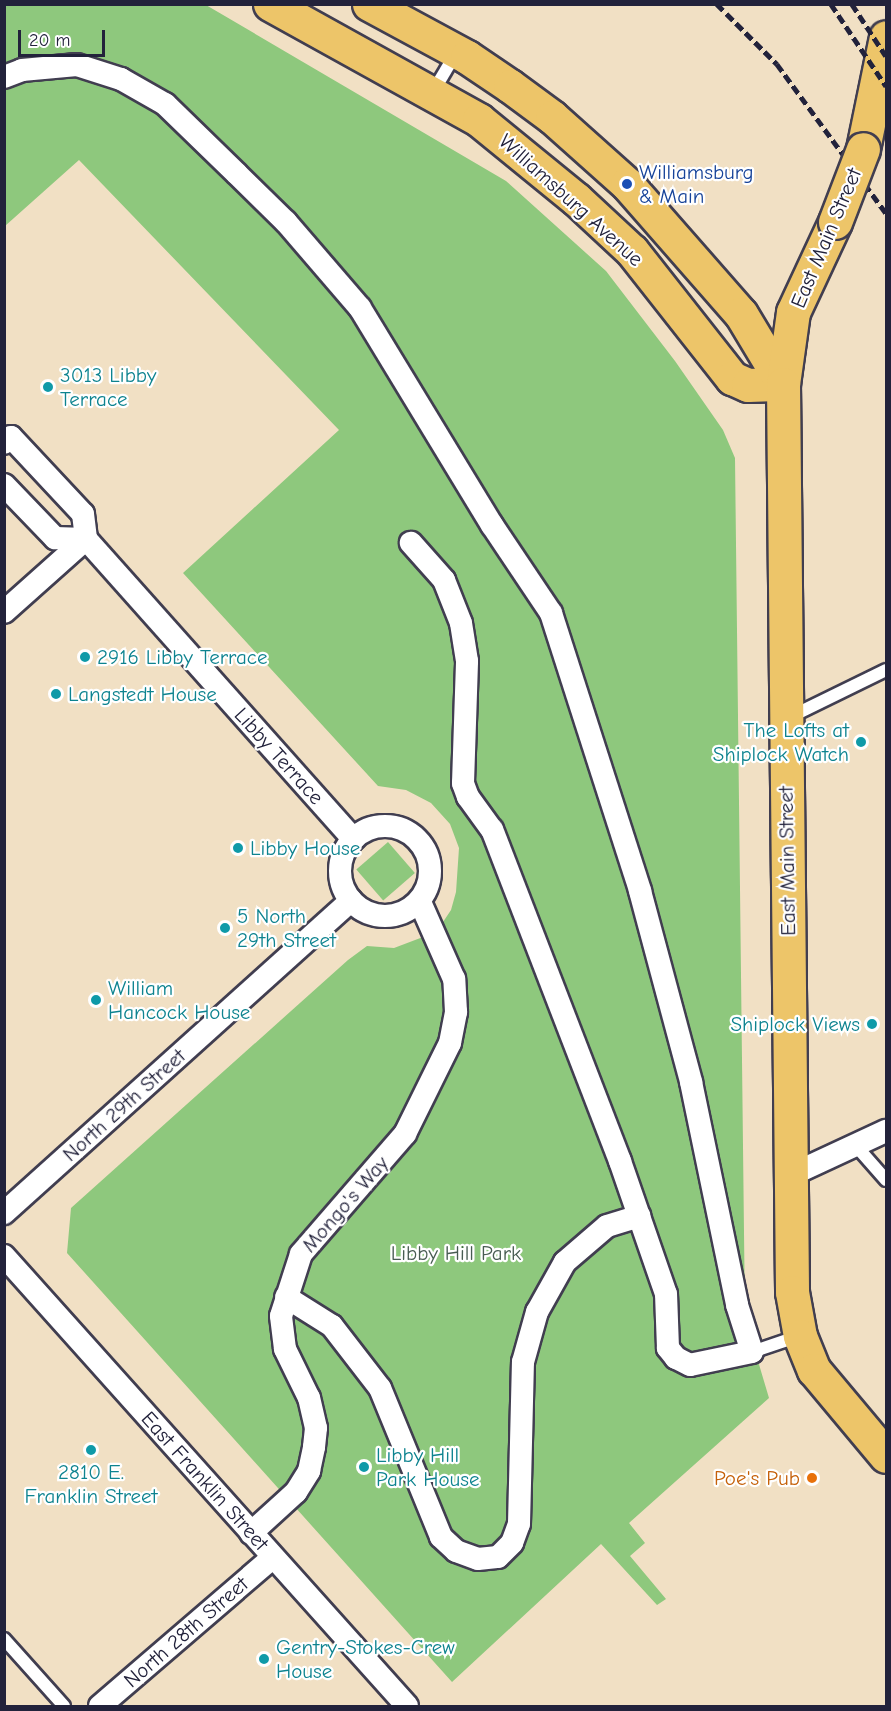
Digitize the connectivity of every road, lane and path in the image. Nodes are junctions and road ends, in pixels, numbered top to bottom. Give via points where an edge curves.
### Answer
1 (270, 4) edge
2 (369, 4) edge
3 (886, 37) edge
4 (457, 52) junction
5 (4, 77) edge
6 (433, 92) junction
7 (783, 384) junction
8 (4, 443) edge
9 (4, 485) edge
10 (86, 539) junction
11 (411, 543) dead end
12 (4, 612) edge
13 (886, 670) edge
14 (786, 719) junction
15 (353, 839) junction
16 (351, 901) junction
17 (420, 902) junction
18 (886, 1131) edge
19 (857, 1147) junction
20 (791, 1175) junction
21 (886, 1180) edge
22 (4, 1213) edge
23 (639, 1216) junction
24 (4, 1256) edge
25 (286, 1297) junction
26 (800, 1336) junction
27 (752, 1352) junction
28 (886, 1456) edge
29 (252, 1533) junction
30 (273, 1557) junction
31 (4, 1639) edge
32 (64, 1707) edge
33 (100, 1707) edge
34 (406, 1707) edge

1 - 6 main road, Williamsburg Avenue
2 - 4 main road
3 - 7 main road, East Main Street, bridge via 863,149 835,222 793,312
4 - 6 lane
4 - 7 main road via 552,117 627,184 741,314
5 - 27 street via 22,70 77,65 121,79 165,104 245,182 360,308 492,525 552,613 640,891 691,1082 737,1305
6 - 7 main road, Williamsburg Avenue via 506,140 604,225 650,270 732,378 748,385
7 - 14 main road, East Main Street
8 - 10 street, Libby Terrace via 11,437 83,514
9 - 10 street via 56,538
10 - 12 street
10 - 15 street, Libby Terrace
11 - 23 street via 444,580 461,622 467,662 463,783 468,797 492,830
13 - 14 lane
14 - 20 main road, East Main Street
15 - 16 street via 340,862 343,890
15 - 17 street via 380,826 396,827 416,838 429,857 431,873
16 - 17 street via 377,916 393,916
16 - 22 street, North 29th Street
17 - 25 street, Mongo's Way via 454,979 456,1012 450,1043 405,1134 301,1254
18 - 19 street
19 - 20 street
19 - 21 lane
20 - 26 main road, East Main Street via 792,1292
23 - 25 street via 607,1226 565,1262 537,1312 523,1362 519,1524 512,1543 498,1557 478,1559 456,1551 441,1537 380,1388 332,1326
23 - 27 street via 666,1294 666,1338 676,1359 690,1365 707,1364
24 - 29 street, East Franklin Street
25 - 29 street, Mongo's Way via 281,1316 285,1349 309,1398 316,1428 314,1447 309,1471 296,1492
26 - 27 lane
26 - 28 main road, East Main Street via 825,1386
29 - 30 street, East Franklin Street
30 - 33 street, North 28th Street
30 - 34 street, East Franklin Street
31 - 32 lane

